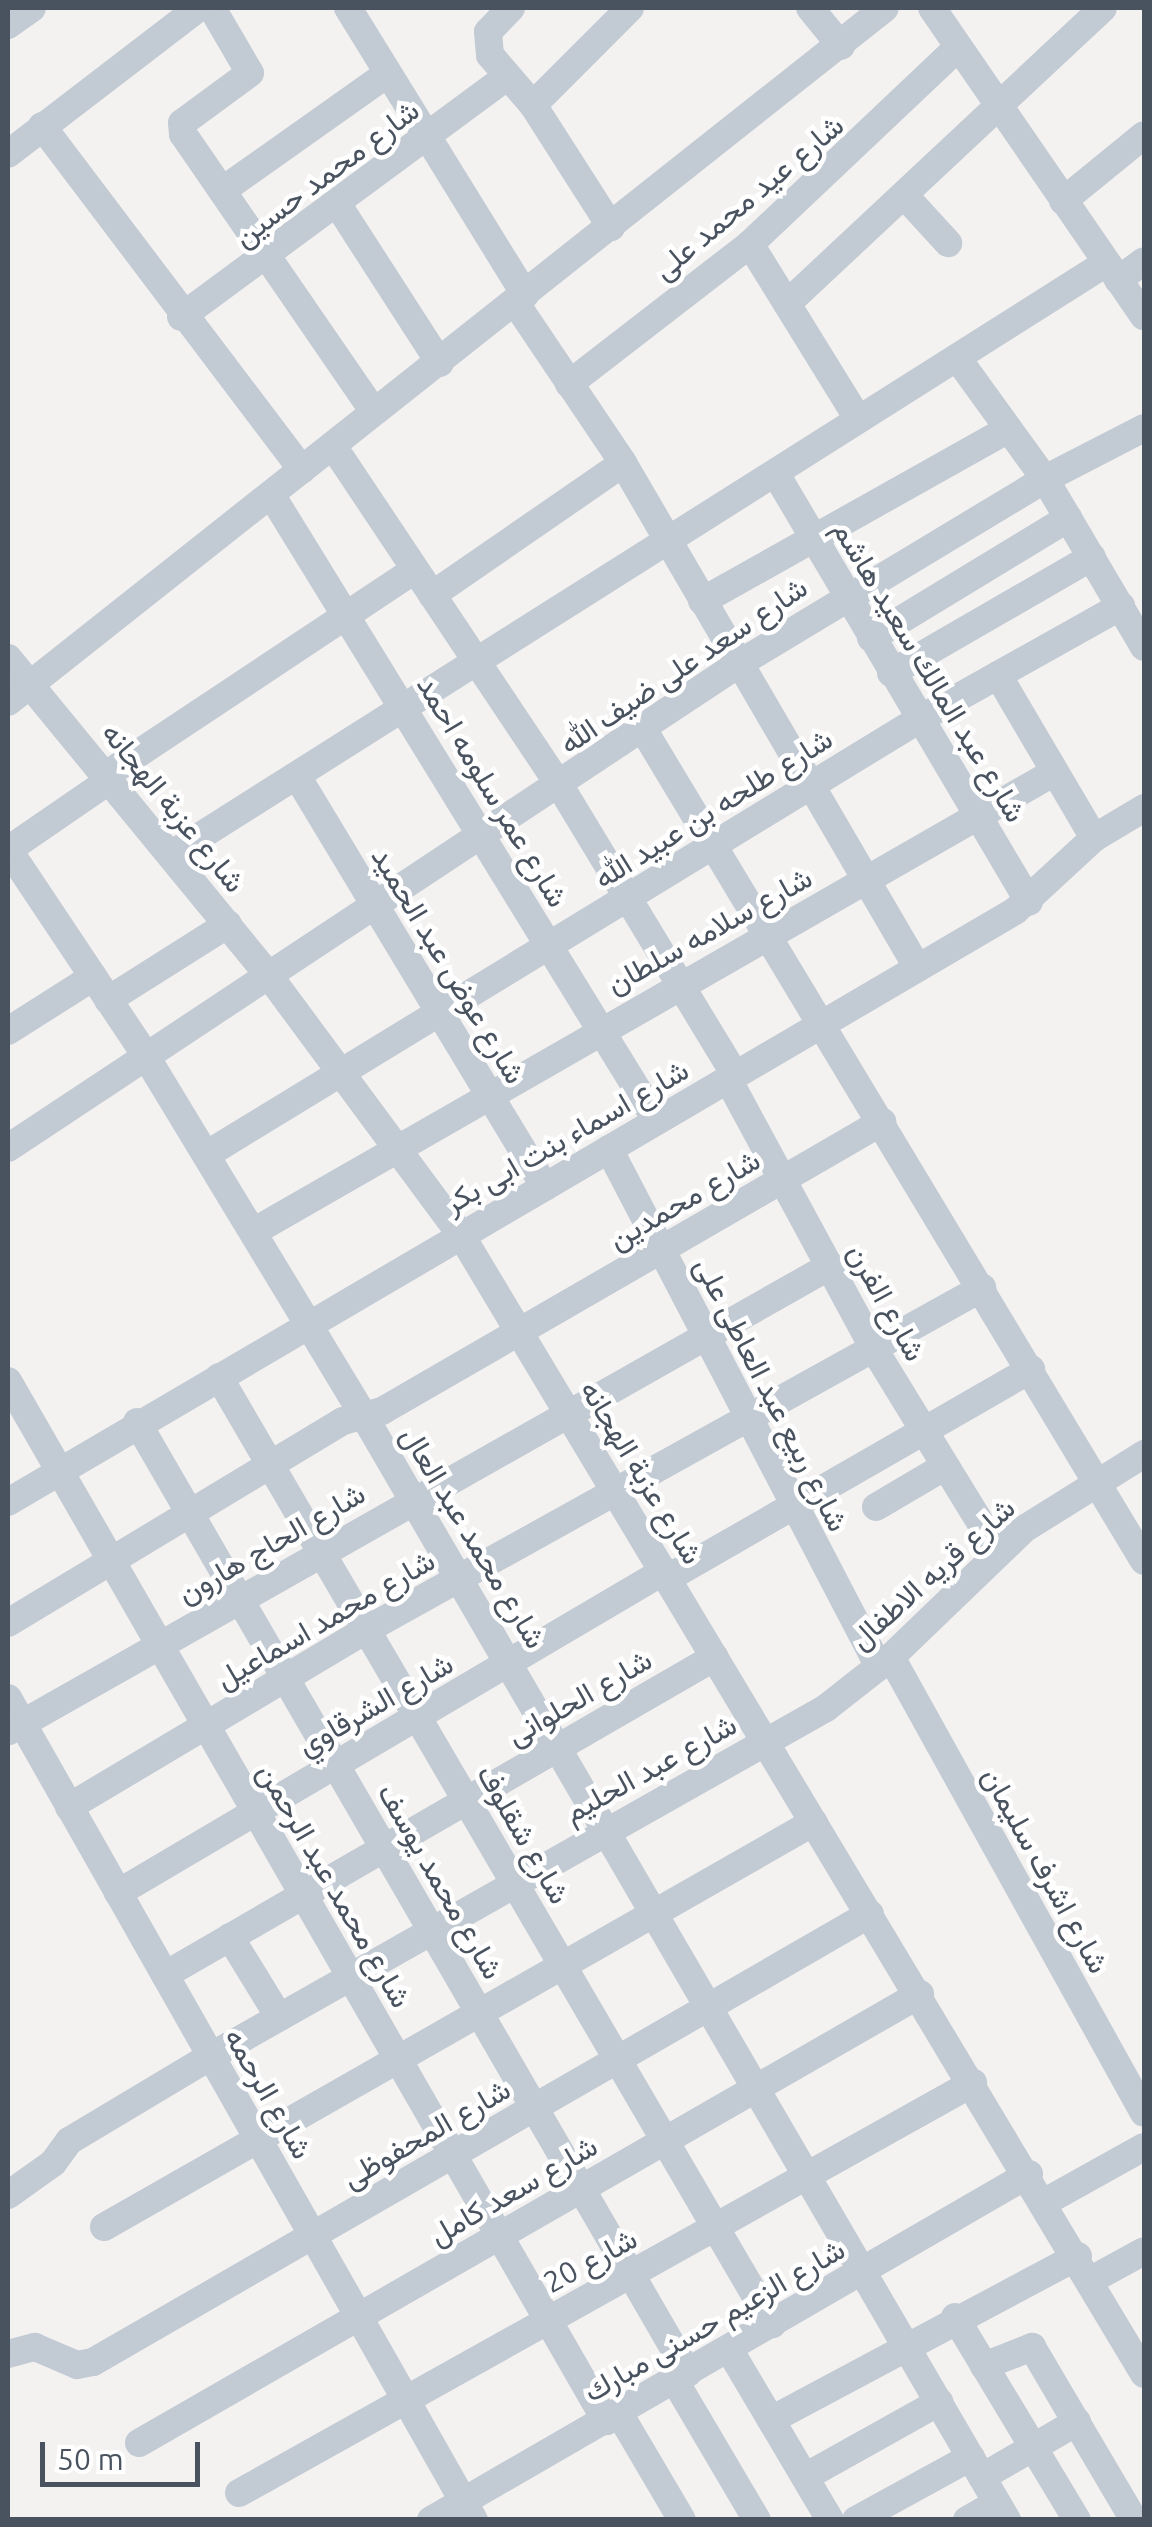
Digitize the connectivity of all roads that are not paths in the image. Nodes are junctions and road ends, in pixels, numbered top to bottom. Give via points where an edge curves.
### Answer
1 (32, 8) edge
2 (198, 8) edge
3 (212, 8) edge
4 (348, 8) edge
5 (512, 8) edge
6 (630, 8) edge
7 (810, 8) edge
8 (885, 8) edge
9 (932, 8) edge
10 (1103, 8) edge
11 (8, 25) edge
12 (841, 46) junction
13 (958, 48) junction
14 (387, 74) junction
15 (508, 76) junction
16 (533, 105) junction
17 (1000, 110) junction
18 (42, 126) junction
19 (1144, 135) edge
20 (425, 138) junction
21 (8, 154) edge
22 (223, 190) junction
23 (905, 196) junction
24 (1063, 200) junction
25 (338, 205) junction
26 (611, 227) junction
27 (750, 244) junction
28 (948, 244) dead end
29 (270, 258) junction
30 (1144, 260) edge
31 (1112, 272) junction
32 (520, 298) junction
33 (790, 300) junction
34 (1144, 316) edge
35 (181, 318) junction
36 (958, 359) junction
37 (440, 363) junction
38 (569, 384) junction
39 (374, 412) junction
40 (858, 419) junction
41 (1008, 428) junction
42 (1144, 428) edge
43 (333, 446) junction
44 (623, 464) junction
45 (302, 470) junction
46 (776, 474) junction
47 (1045, 480) junction
48 (272, 496) junction
49 (1068, 518) junction
50 (812, 536) junction
51 (669, 541) junction
52 (1092, 556) junction
53 (415, 570) junction
54 (432, 596) junction
55 (846, 596) junction
56 (702, 601) junction
57 (1122, 606) junction
58 (346, 613) junction
59 (871, 638) junction
60 (1144, 647) edge
61 (8, 658) edge
62 (479, 660) junction
63 (737, 665) junction
64 (891, 673) junction
65 (998, 675) junction
66 (19, 693) edge
67 (404, 707) junction
68 (918, 720) junction
69 (643, 730) junction
70 (1053, 773) junction
71 (297, 776) junction
72 (108, 777) junction
73 (560, 786) junction
74 (808, 788) junction
75 (1144, 808) edge
76 (977, 816) junction
77 (483, 837) junction
78 (1094, 838) junction
79 (716, 845) junction
80 (8, 850) edge
81 (172, 854) junction
82 (865, 880) junction
83 (630, 899) junction
84 (1029, 902) junction
85 (376, 907) junction
86 (228, 924) junction
87 (769, 934) junction
88 (550, 947) junction
89 (917, 968) junction
90 (270, 978) junction
91 (680, 984) junction
92 (100, 988) junction
93 (440, 1012) junction
94 (822, 1024) junction
95 (600, 1029) junction
96 (8, 1031) edge
97 (144, 1053) junction
98 (342, 1071) junction
99 (732, 1077) junction
100 (488, 1093) junction
101 (656, 1120) junction
102 (882, 1122) junction
103 (398, 1144) junction
104 (8, 1148) edge
105 (609, 1149) junction
106 (206, 1155) junction
107 (783, 1180) junction
108 (545, 1187) junction
109 (253, 1232) junction
110 (462, 1235) junction
111 (661, 1250) junction
112 (830, 1266) junction
113 (982, 1288) junction
114 (309, 1325) junction
115 (520, 1333) junction
116 (705, 1336) junction
117 (874, 1349) junction
118 (1032, 1369) junction
119 (219, 1377) junction
120 (8, 1381) edge
121 (567, 1411) junction
122 (364, 1416) junction
123 (751, 1420) junction
124 (137, 1422) junction
125 (922, 1432) junction
126 (1144, 1454) edge
127 (270, 1465) junction
128 (944, 1466) junction
129 (59, 1470) junction
130 (1098, 1480) junction
131 (616, 1493) junction
132 (414, 1498) junction
133 (8, 1502) edge
134 (876, 1507) dead end
135 (794, 1508) junction
136 (190, 1513) junction
137 (998, 1551) junction
138 (321, 1552) junction
139 (111, 1561) junction
140 (1144, 1561) edge
141 (666, 1575) junction
142 (460, 1578) junction
143 (240, 1598) junction
144 (8, 1622) edge
145 (366, 1630) junction
146 (159, 1644) junction
147 (714, 1656) junction
148 (510, 1662) junction
149 (885, 1662) junction
150 (286, 1678) junction
151 (8, 1698) edge
152 (417, 1717) junction
153 (206, 1726) junction
154 (15, 1727) edge
155 (764, 1742) junction
156 (559, 1746) junction
157 (336, 1765) junction
158 (466, 1800) junction
159 (69, 1806) junction
160 (256, 1812) junction
161 (814, 1822) junction
162 (606, 1830) junction
163 (384, 1848) junction
164 (514, 1882) junction
165 (118, 1893) junction
166 (303, 1895) junction
167 (655, 1913) junction
168 (870, 1914) junction
169 (432, 1930) junction
170 (230, 1937) junction
171 (563, 1966) junction
172 (165, 1975) junction
173 (350, 1976) junction
174 (920, 1994) junction
175 (710, 2006) junction
176 (480, 2013) junction
177 (279, 2017) junction
178 (211, 2056) junction
179 (398, 2059) junction
180 (618, 2060) junction
181 (973, 2083) junction
182 (757, 2088) junction
183 (534, 2108) junction
184 (1144, 2113) edge
185 (258, 2139) junction
186 (665, 2141) junction
187 (1144, 2147) edge
188 (453, 2155) junction
189 (1029, 2174) junction
190 (808, 2175) junction
191 (582, 2189) junction
192 (8, 2195) edge
193 (1045, 2202) junction
194 (104, 2227) dead end
195 (715, 2227) junction
196 (312, 2236) junction
197 (499, 2236) junction
198 (1144, 2251) edge
199 (1084, 2268) junction
200 (863, 2271) junction
201 (631, 2274) junction
202 (358, 2317) junction
203 (955, 2317) junction
204 (548, 2320) junction
205 (772, 2324) junction
206 (904, 2344) junction
207 (729, 2349) junction
208 (8, 2354) edge
209 (984, 2366) junction
210 (1144, 2374) edge
211 (682, 2377) junction
212 (406, 2400) junction
213 (939, 2402) junction
214 (612, 2417) junction
215 (771, 2420) junction
216 (1077, 2422) junction
217 (139, 2443) dead end
218 (1034, 2448) junction
219 (976, 2467) junction
220 (805, 2477) junction
221 (239, 2493) dead end
222 (470, 2511) edge
223 (1002, 2511) edge
224 (432, 2520) edge
225 (682, 2520) edge
226 (757, 2520) edge
227 (830, 2520) edge
228 (856, 2520) edge
229 (967, 2520) edge
230 (1077, 2520) edge
231 (1134, 2520) edge

1 - 11 street
2 - 18 street
3 - 22 street via 250,73 181,128
4 - 14 street
5 - 15 street via 488,32 487,43
6 - 16 street
7 - 12 street
8 - 12 street
9 - 13 street
10 - 17 street
12 - 26 street
13 - 17 street
13 - 27 street, شارع عيد محمد على
14 - 20 street
14 - 22 street
15 - 16 street
15 - 20 street, شارع محمد حسين
16 - 26 street
17 - 23 street
17 - 24 street
18 - 21 street
18 - 35 street
19 - 24 street
20 - 25 street, شارع محمد حسين
20 - 32 street
22 - 29 street
23 - 28 street
23 - 33 street
24 - 31 street
25 - 29 street, شارع محمد حسين
25 - 37 street
26 - 32 street
27 - 33 street
27 - 38 street, شارع عيد محمد على
29 - 35 street, شارع محمد حسين
29 - 39 street
30 - 31 street
31 - 34 street
31 - 36 street
32 - 37 street
32 - 38 street
33 - 40 street
35 - 45 street
36 - 40 street
36 - 41 street
37 - 39 street
38 - 44 street
39 - 43 street
40 - 46 street
41 - 47 street
41 - 50 street
42 - 47 street, شارع سعد على ضيف الله
43 - 45 street
43 - 53 street, شارع الفرن
44 - 51 street
44 - 54 street
45 - 48 street
46 - 50 street, شارع عبد المالك سعيد هاشم
46 - 51 street
47 - 49 street
47 - 55 street, شارع سعد على ضيف الله
48 - 58 street, شارع عمر سلومه احمد
48 - 66 street
49 - 52 street
49 - 59 street
50 - 55 street, شارع عبد المالك سعيد هاشم
50 - 56 street
51 - 56 street
51 - 62 street
52 - 57 street
52 - 64 street
53 - 54 street, شارع الفرن
53 - 58 street
54 - 62 street, شارع الفرن
55 - 59 street, شارع عبد المالك سعيد هاشم
55 - 63 street, شارع سعد على ضيف الله
56 - 63 street
57 - 60 street
57 - 65 street, شارع طلحه بن عبيد الله
58 - 67 street, شارع عمر سلومه احمد
58 - 72 street
59 - 64 street, شارع عبد المالك سعيد هاشم
61 - 66 street, شارع عزبة الهجانه
62 - 67 street
62 - 73 street, شارع الفرن
63 - 69 street, شارع سعد على ضيف الله
63 - 74 street
64 - 68 street, شارع عبد المالك سعيد هاشم
65 - 68 street, شارع طلحه بن عبيد الله
65 - 70 street
66 - 72 street, شارع عزبة الهجانه
67 - 71 street
67 - 77 street, شارع عمر سلومه احمد
68 - 74 street, شارع طلحه بن عبيد الله
68 - 76 street, شارع عبد المالك سعيد هاشم
69 - 73 street, شارع سعد على ضيف الله
69 - 79 street
70 - 76 street, شارع سلامه سلطان
70 - 78 street
71 - 81 street
71 - 85 street, شارع عوض عبد الحميد
72 - 80 street
72 - 81 street, شارع عزبة الهجانه
73 - 77 street, شارع سعد على ضيف الله
73 - 83 street, شارع الفرن
74 - 79 street, شارع طلحه بن عبيد الله
74 - 82 street
75 - 78 street, شارع اسماء بنت ابى بكر
76 - 82 street, شارع سلامه سلطان
76 - 84 street, شارع عبد المالك سعيد هاشم
77 - 85 street, شارع سعد على ضيف الله
77 - 88 street, شارع عمر سلومه احمد
78 - 84 street, شارع اسماء بنت ابى بكر
79 - 83 street, شارع طلحه بن عبيد الله
79 - 87 street
80 - 92 street, شارع محمد عبد العال
81 - 86 street, شارع عزبة الهجانه
82 - 87 street, شارع سلامه سلطان
82 - 89 street
83 - 88 street, شارع طلحه بن عبيد الله
83 - 91 street, شارع الفرن
84 - 89 street, شارع اسماء بنت ابى بكر
85 - 90 street, شارع سعد على ضيف الله
85 - 93 street, شارع عوض عبد الحميد
86 - 90 street, شارع عزبة الهجانه
86 - 92 street
87 - 91 street, شارع سلامه سلطان
87 - 94 street
88 - 93 street, شارع طلحه بن عبيد الله
88 - 95 street, شارع عمر سلومه احمد
89 - 94 street, شارع اسماء بنت ابى بكر
90 - 97 street, شارع سعد على ضيف الله
90 - 98 street, شارع عزبة الهجانه
91 - 95 street, شارع سلامه سلطان
91 - 99 street, شارع الفرن
92 - 96 street
92 - 97 street, شارع محمد عبد العال
93 - 98 street, شارع طلحه بن عبيد الله
93 - 100 street, شارع عوض عبد الحميد
94 - 99 street, شارع اسماء بنت ابى بكر
94 - 102 street
95 - 100 street, شارع سلامه سلطان
95 - 101 street, شارع عمر سلومه احمد
97 - 104 street, شارع سعد على ضيف الله
97 - 106 street, شارع محمد عبد العال
98 - 103 street, شارع عزبة الهجانه
98 - 106 street, شارع طلحه بن عبيد الله
99 - 101 street, شارع اسماء بنت ابى بكر
99 - 107 street, شارع الفرن
100 - 103 street, شارع سلامه سلطان
100 - 108 street, شارع عوض عبد الحميد
101 - 105 street, شارع اسماء بنت ابى بكر
102 - 107 street, شارع محمدين
102 - 113 street
103 - 109 street, شارع سلامه سلطان
103 - 110 street, شارع عزبة الهجانه
105 - 108 street, شارع اسماء بنت ابى بكر
105 - 111 street, شارع ربيع عبد العاطى على
106 - 109 street, شارع محمد عبد العال
107 - 111 street, شارع محمدين
107 - 112 street, شارع الفرن
108 - 110 street, شارع اسماء بنت ابى بكر
109 - 114 street, شارع محمد عبد العال
110 - 114 street, شارع اسماء بنت ابى بكر
110 - 115 street, شارع عزبة الهجانه
111 - 115 street, شارع محمدين
111 - 116 street, شارع ربيع عبد العاطى على
112 - 116 street, شارع الحاج هارون
112 - 117 street, شارع الفرن
113 - 117 street, شارع محمد اسماعيل
113 - 118 street
114 - 119 street, شارع اسماء بنت ابى بكر
114 - 122 street, شارع محمد عبد العال
115 - 121 street, شارع عزبة الهجانه
115 - 122 street, شارع محمدين
116 - 121 street, شارع الحاج هارون
116 - 123 street, شارع ربيع عبد العاطى على
117 - 123 street, شارع محمد اسماعيل
117 - 125 street, شارع الفرن
118 - 125 street, شارع الشرقاوي
118 - 130 street
119 - 124 street, شارع اسماء بنت ابى بكر
119 - 127 street, شارع شقلوف
120 - 129 street, شارع محمد عبد الرحمن
121 - 131 street, شارع عزبة الهجانه
121 - 132 street, شارع الحاج هارون
122 - 127 street, شارع محمدين via 343,1421
122 - 132 street, شارع محمد عبد العال
123 - 131 street, شارع محمد اسماعيل
123 - 135 street, شارع ربيع عبد العاطى على
124 - 129 street, شارع اسماء بنت ابى بكر
124 - 136 street, شارع محمد يوسف
125 - 128 street, شارع الفرن
125 - 135 street, شارع الشرقاوي
126 - 130 street, شارع قريه الاطفال
127 - 136 street, شارع محمدين
127 - 138 street, شارع شقلوف
128 - 134 street
128 - 137 street, شارع الفرن
129 - 133 street, شارع اسماء بنت ابى بكر
129 - 139 street, شارع محمد عبد الرحمن
130 - 137 street, شارع قريه الاطفال
130 - 140 street
131 - 141 street, شارع عزبة الهجانه
131 - 142 street, شارع محمد اسماعيل
132 - 138 street, شارع الحاج هارون
132 - 142 street, شارع محمد عبد العال
135 - 141 street, شارع الشرقاوي
135 - 149 street, شارع ربيع عبد العاطى على
136 - 139 street, شارع محمدين
136 - 143 street, شارع محمد يوسف
137 - 149 street, شارع قريه الاطفال
138 - 143 street, شارع الحاج هارون
138 - 145 street, شارع شقلوف
139 - 144 street, شارع محمدين
139 - 146 street, شارع محمد عبد الرحمن
141 - 147 street, شارع عزبة الهجانه
141 - 148 street, شارع الشرقاوي
142 - 145 street, شارع محمد اسماعيل
142 - 148 street, شارع محمد عبد العال
143 - 146 street, شارع الحاج هارون
143 - 150 street, شارع محمد يوسف
145 - 150 street, شارع محمد اسماعيل
145 - 152 street, شارع شقلوف
146 - 153 street, شارع محمد عبد الرحمن
146 - 154 street, شارع الحاج هارون
147 - 155 street, شارع عزبة الهجانه
147 - 156 street, شارع الحلوانى
148 - 152 street, شارع الشرقاوي
148 - 156 street, شارع محمد عبد العال
149 - 155 street, شارع قريه الاطفال via 826,1708
149 - 184 street, شارع اشرف سليمان
150 - 153 street, شارع محمد اسماعيل
150 - 157 street, شارع محمد يوسف
151 - 154 street, شارع الرحمه
152 - 157 street, شارع الشرقاوي
152 - 158 street, شارع شقلوف
153 - 159 street, شارع محمد اسماعيل
153 - 160 street, شارع محمد عبد الرحمن
154 - 159 street, شارع الرحمه
155 - 161 street, شارع عزبة الهجانه
155 - 162 street, شارع عبد الحليم
156 - 158 street, شارع الحلوانى
156 - 162 street, شارع محمد عبد العال
157 - 160 street, شارع الشرقاوي
157 - 163 street, شارع محمد يوسف
158 - 163 street, شارع الحلوانى
158 - 164 street, شارع شقلوف
159 - 165 street, شارع الرحمه
160 - 165 street, شارع الشرقاوي
160 - 166 street, شارع محمد عبد الرحمن
161 - 167 street
161 - 168 street, شارع عزبة الهجانه
162 - 164 street, شارع عبد الحليم
162 - 167 street, شارع محمد عبد العال
163 - 166 street, شارع الحلوانى
163 - 169 street, شارع محمد يوسف
164 - 169 street, شارع عبد الحليم
164 - 171 street, شارع شقلوف
165 - 172 street, شارع الرحمه
166 - 170 street, شارع الحلوانى
166 - 173 street, شارع محمد عبد الرحمن
167 - 171 street
167 - 175 street, شارع محمد عبد العال
168 - 174 street, شارع عزبة الهجانه
168 - 175 street, شارع المحفوظى
169 - 173 street, شارع عبد الحليم
169 - 176 street, شارع محمد يوسف
170 - 172 street, شارع الحلوانى
170 - 177 street
171 - 176 street
171 - 180 street, شارع شقلوف
172 - 178 street, شارع الرحمه
173 - 177 street, شارع عبد الحليم
173 - 179 street, شارع محمد عبد الرحمن
174 - 181 street, شارع عزبة الهجانه
174 - 182 street, شارع سعد كامل
175 - 180 street, شارع المحفوظى
175 - 182 street, شارع محمد عبد العال
176 - 179 street
176 - 183 street, شارع محمد يوسف
177 - 178 street, شارع عبد الحليم
178 - 185 street, شارع الرحمه
178 - 192 street, شارع عبد الحليم via 69,2141 52,2163
179 - 185 street
179 - 188 street, شارع محمد عبد الرحمن
180 - 183 street, شارع المحفوظى
180 - 186 street, شارع شقلوف
181 - 189 street, شارع عزبة الهجانه
181 - 190 street, شارع 20
182 - 186 street, شارع سعد كامل
182 - 190 street, شارع محمد عبد العال
183 - 188 street, شارع المحفوظى
183 - 191 street, شارع محمد يوسف
185 - 194 street
185 - 196 street, شارع الرحمه
186 - 191 street, شارع سعد كامل
186 - 195 street, شارع شقلوف
187 - 193 street
188 - 196 street, شارع المحفوظى
188 - 197 street, شارع محمد عبد الرحمن
189 - 193 street, شارع عزبة الهجانه
189 - 200 street, شارع الزعيم حسنى مبارك
190 - 195 street, شارع 20
190 - 200 street, شارع محمد عبد العال
191 - 197 street, شارع سعد كامل
191 - 201 street, شارع محمد يوسف
193 - 199 street, شارع عزبة الهجانه
195 - 201 street, شارع 20
195 - 205 street, شارع شقلوف
196 - 202 street, شارع الرحمه
196 - 208 street, شارع المحفوظى via 88,2364 35,2347
197 - 202 street, شارع سعد كامل
197 - 204 street, شارع محمد عبد الرحمن
198 - 199 street
199 - 203 street
199 - 210 street, شارع عزبة الهجانه
200 - 205 street, شارع الزعيم حسنى مبارك
200 - 206 street, شارع محمد عبد العال
201 - 204 street, شارع 20
201 - 211 street, شارع محمد يوسف
202 - 212 street, شارع الرحمه
202 - 217 street, شارع سعد كامل
203 - 206 street
203 - 209 street
204 - 212 street, شارع 20
204 - 214 street, شارع محمد عبد الرحمن
205 - 207 street, شارع الزعيم حسنى مبارك
206 - 213 street, شارع محمد عبد العال
206 - 215 street
207 - 211 street, شارع الزعيم حسنى مبارك
207 - 215 street
209 - 216 street via 1032,2347
209 - 218 street
211 - 214 street, شارع الزعيم حسنى مبارك
211 - 226 street, شارع محمد يوسف
212 - 221 street, شارع 20
212 - 222 street, شارع الرحمه
213 - 219 street, شارع محمد عبد العال
213 - 220 street
214 - 222 street, شارع الزعيم حسنى مبارك
214 - 225 street, شارع محمد عبد الرحمن
215 - 220 street
216 - 218 street
216 - 231 street
218 - 219 street
218 - 230 street
219 - 223 street, شارع محمد عبد العال
219 - 228 street
220 - 227 street
222 - 224 street, شارع الزعيم حسنى مبارك
223 - 229 street

